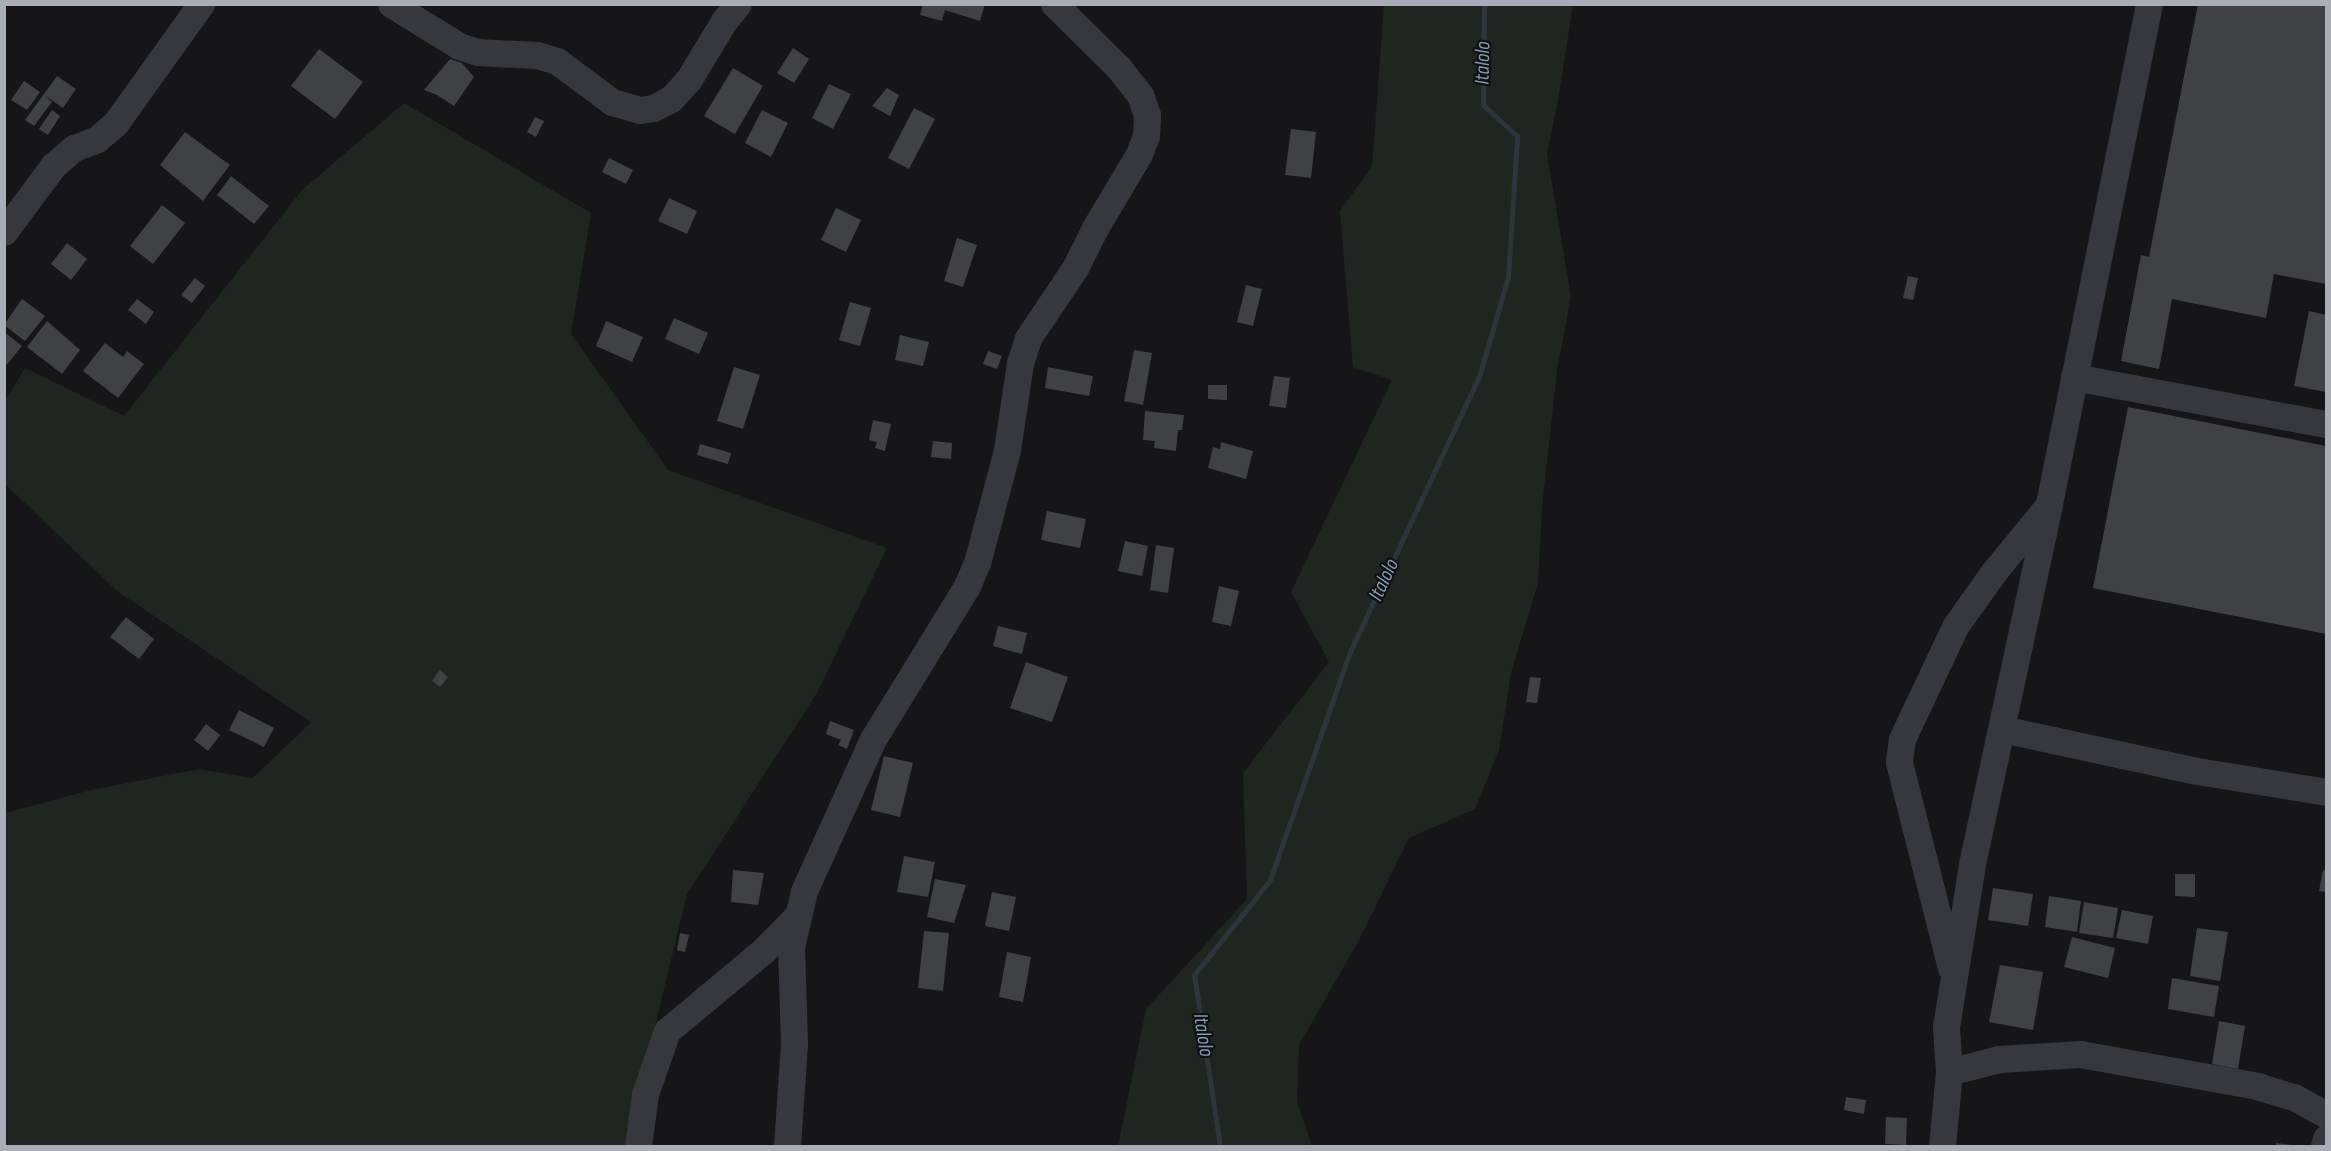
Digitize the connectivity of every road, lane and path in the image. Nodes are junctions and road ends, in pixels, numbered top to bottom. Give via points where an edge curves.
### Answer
1 (201, 4) edge
2 (391, 4) edge
3 (738, 4) edge
4 (1054, 4) edge
5 (2149, 4) edge
6 (4, 232) edge
7 (2074, 377) junction
8 (2326, 424) edge
9 (2049, 504) junction
10 (2002, 729) junction
11 (2326, 792) edge
12 (797, 916) junction
13 (1953, 979) junction
14 (1949, 1072) junction
15 (2326, 1115) edge
16 (2326, 1138) edge
17 (638, 1146) edge
18 (787, 1146) edge
19 (1942, 1146) edge
20 (2325, 1146) edge

1 - 6 street via 115,124 98,138 74,148 53,166
2 - 3 street via 459,46 477,52 537,55 557,61 612,102 640,110 671,99 689,79
4 - 12 street via 1119,68 1140,95 1147,114 1146,136 1075,268 1028,338 1020,363 1007,450 977,563 967,586 873,739 815,866
5 - 7 street
7 - 8 street
7 - 9 street
9 - 10 street
9 - 13 street via 1956,625 1902,739 1899,762
10 - 11 street via 2197,771
10 - 13 street via 1972,864
12 - 17 street via 763,951 667,1031 645,1094
12 - 18 street via 791,947 794,1043
13 - 14 street via 1946,1027
14 - 15 street via 1999,1059 2080,1054 2258,1086 2294,1097
14 - 19 street
16 - 20 street

